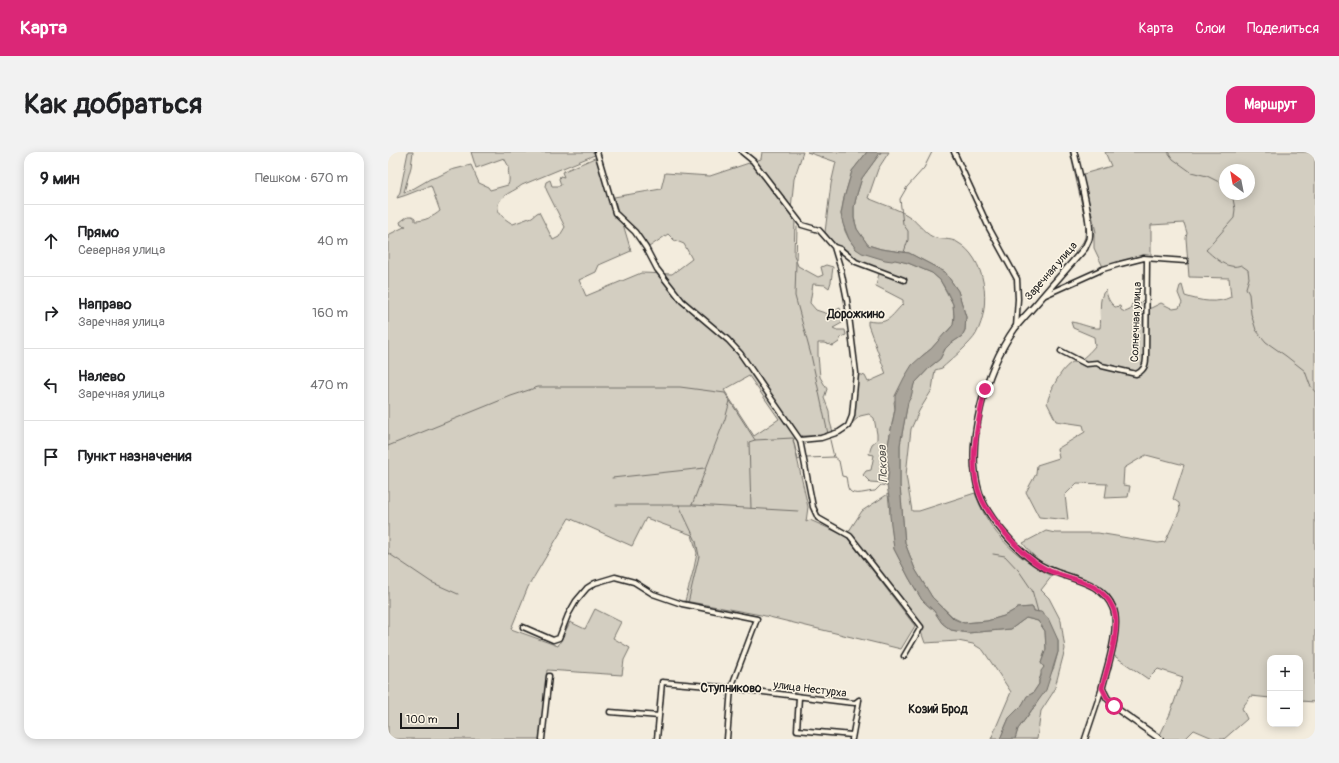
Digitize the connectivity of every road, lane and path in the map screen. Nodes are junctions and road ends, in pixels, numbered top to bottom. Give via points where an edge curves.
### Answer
1 (597, 152) edge
2 (742, 152) edge
3 (954, 152) edge
4 (1074, 152) edge
5 (834, 247) junction
6 (1147, 258) junction
7 (1186, 261) dead end
8 (904, 280) dead end
9 (1043, 296) junction
10 (1016, 328) junction
11 (1061, 351) dead end
12 (800, 440) junction
13 (523, 627) dead end
14 (904, 656) dead end
15 (549, 676) dead end
16 (731, 688) junction
17 (1102, 688) junction
18 (799, 697) junction
19 (610, 712) dead end
20 (659, 716) junction
21 (852, 737) edge
22 (542, 739) edge
23 (656, 739) edge
24 (727, 739) edge
25 (1085, 739) edge
26 (1160, 739) edge

1 - 12 street via 615,213 634,232 657,269 682,301 740,353
2 - 5 street via 753,161 802,225 819,230
3 - 10 street, Заречная улица via 989,228 1017,279
4 - 9 street, Заречная улица via 1088,219 1089,239 1085,248
5 - 8 street via 856,262
5 - 12 street via 848,300 856,373 852,416 848,426 839,432 821,438
6 - 7 street
6 - 9 street via 1103,269
6 - 11 street, Солнечная улица via 1146,365 1143,370 1136,374 1097,363 1086,364
9 - 10 street, Заречная улица
10 - 17 street, Заречная улица via 994,366 985,389 975,446 977,486 993,518 1023,553 1049,570 1088,584 1107,597 1114,609 1116,620
12 - 14 street via 813,507 818,518 850,536 921,627
13 - 16 street via 556,640 576,601 595,582 615,578 634,582 653,594 682,604 757,619
15 - 22 street
16 - 18 street, улица Нестурха
16 - 20 street, улица Нестурха via 662,682
16 - 24 street
17 - 25 street
17 - 26 street via 1107,698 1120,711
18 - 21 street via 797,730
18 - 21 street, улица Нестурха via 845,702 859,700
19 - 20 street
20 - 23 street

